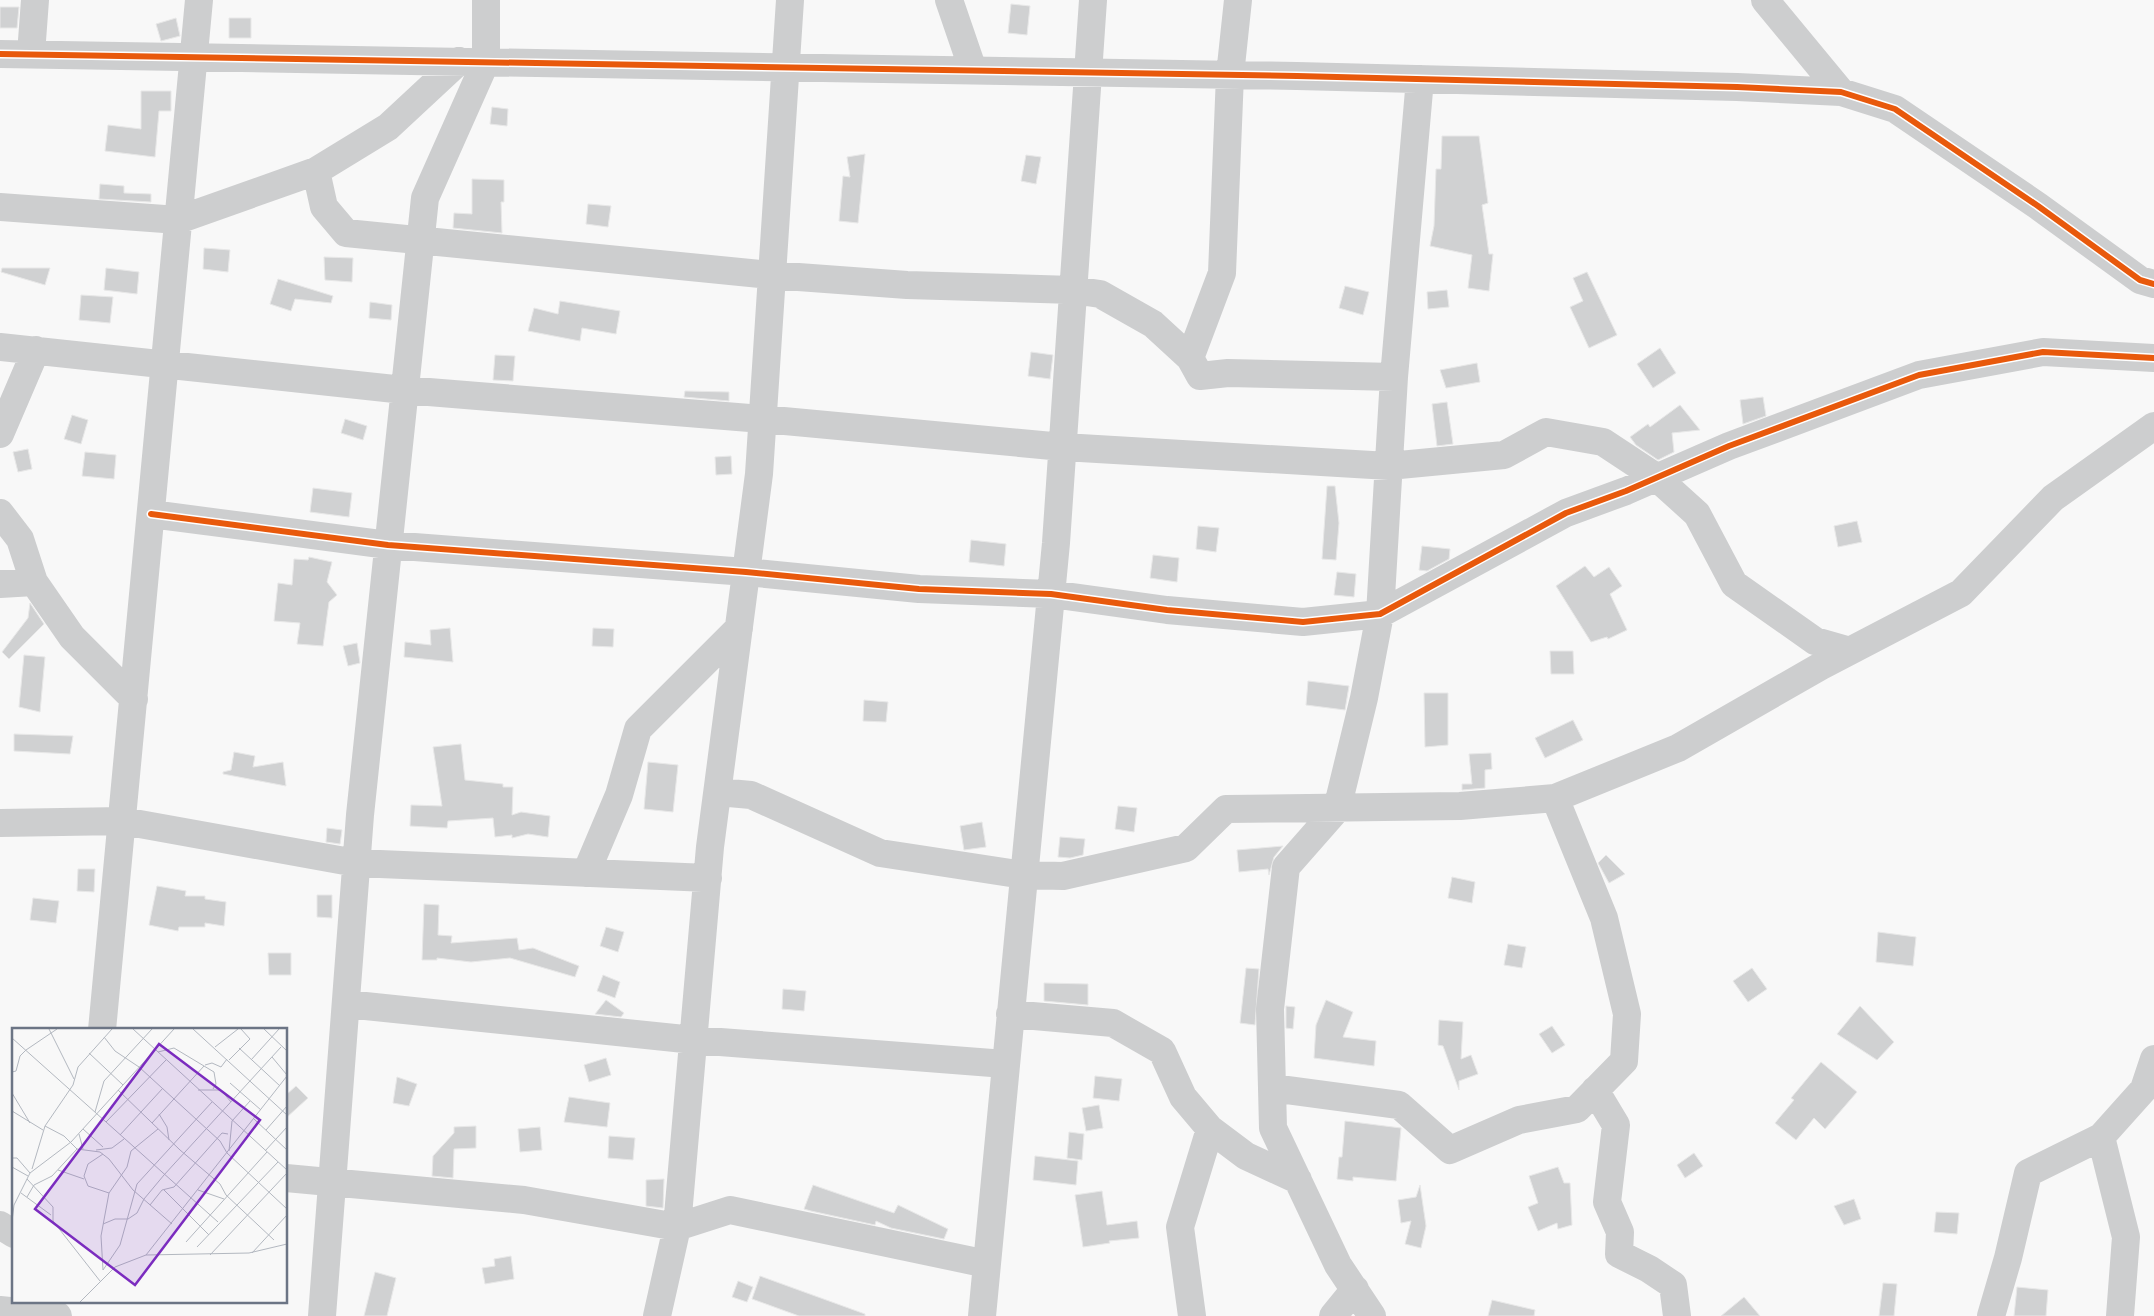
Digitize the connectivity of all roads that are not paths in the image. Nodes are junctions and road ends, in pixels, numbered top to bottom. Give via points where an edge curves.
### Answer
1 (35, 0) edge
2 (199, 0) edge
3 (486, 0) edge
4 (790, 0) edge
5 (949, 0) edge
6 (1093, 0) edge
7 (1238, 0) edge
8 (1765, 0) edge
9 (0, 54) edge
10 (31, 54) junction
11 (194, 57) junction
12 (458, 61) junction
13 (486, 61) junction
14 (786, 66) junction
15 (974, 70) junction
16 (1088, 72) junction
17 (1230, 75) junction
18 (1420, 79) junction
19 (1840, 92) junction
20 (316, 171) junction
21 (0, 207) edge
22 (178, 220) junction
23 (420, 239) junction
24 (771, 274) junction
25 (2154, 284) edge
26 (1073, 290) junction
27 (0, 347) edge
28 (36, 350) junction
29 (1190, 358) junction
30 (2154, 358) edge
31 (165, 364) junction
32 (1394, 377) junction
33 (404, 390) junction
34 (762, 419) junction
35 (2154, 426) edge
36 (0, 434) edge
37 (1063, 447) junction
38 (1389, 466) junction
39 (1656, 477) junction
40 (0, 513) edge
41 (151, 514) junction
42 (388, 545) junction
43 (746, 572) junction
44 (34, 582) junction
45 (0, 584) edge
46 (1051, 594) junction
47 (1380, 614) junction
48 (739, 628) junction
49 (1850, 651) junction
50 (134, 699) junction
51 (718, 792) junction
52 (1555, 798) junction
53 (1337, 809) junction
54 (123, 821) junction
55 (0, 823) edge
56 (356, 863) junction
57 (586, 873) junction
58 (1024, 875) junction
59 (708, 878) junction
60 (346, 1004) junction
61 (1010, 1014) junction
62 (102, 1028) edge
63 (694, 1040) junction
64 (2154, 1059) edge
65 (1005, 1064) junction
66 (1272, 1088) junction
67 (1596, 1090) junction
68 (1210, 1129) junction
69 (2101, 1136) junction
70 (288, 1178) edge
71 (1298, 1180) junction
72 (332, 1182) junction
73 (0, 1225) edge
74 (677, 1227) junction
75 (12, 1233) edge
76 (987, 1264) junction
77 (1355, 1289) junction
78 (0, 1310) edge
79 (58, 1316) edge
80 (322, 1316) edge
81 (657, 1316) edge
82 (982, 1316) edge
83 (1192, 1316) edge
84 (1333, 1316) edge
85 (1372, 1316) edge
86 (1677, 1316) edge
87 (1991, 1316) edge
88 (2120, 1316) edge

1 - 10 street
2 - 11 street
3 - 13 street
4 - 14 street
5 - 15 street
6 - 16 street
7 - 17 street
8 - 19 street
9 - 10 street
10 - 11 street
11 - 12 street
11 - 22 street
12 - 13 street
12 - 20 street via 388,127
13 - 14 street
13 - 23 street via 424,198
14 - 15 street
14 - 24 street
15 - 16 street
16 - 17 street
16 - 26 street
17 - 18 street
17 - 29 street via 1222,273
18 - 19 street via 1737,86
18 - 32 street
19 - 25 street via 1895,109 2140,280
20 - 22 street
20 - 23 street via 324,207 346,233
21 - 22 street
22 - 31 street
23 - 24 street
23 - 33 street
24 - 26 street via 908,284
24 - 34 street
26 - 29 street via 1100,294 1153,324
26 - 37 street
27 - 28 street
28 - 31 street
28 - 36 street
29 - 32 street via 1200,376 1228,373
30 - 39 street via 2043,352 1919,375 1729,446
31 - 33 street
31 - 41 street
32 - 38 street
33 - 34 street
33 - 42 street
34 - 37 street
34 - 43 street via 759,474
35 - 49 street via 2053,498 1961,593
37 - 38 street
37 - 46 street
38 - 39 street via 1504,455 1546,432 1603,442
38 - 47 street
39 - 47 street via 1566,513
39 - 49 street via 1696,514 1734,584 1815,640
40 - 44 street via 20,539
41 - 42 street
41 - 50 street
42 - 43 street
42 - 56 street
43 - 46 street via 919,589
43 - 48 street
44 - 45 street
44 - 50 street via 72,637
46 - 47 street via 1167,610 1303,622
46 - 58 street
47 - 53 street
48 - 51 street
48 - 57 street via 638,729 619,795
49 - 52 street via 1678,748
50 - 54 street
51 - 58 street via 751,795 880,853
51 - 59 street
52 - 53 street via 1460,806
52 - 67 street via 1604,918 1627,1014 1624,1061
53 - 58 street via 1226,809 1186,848 1063,876
53 - 66 street via 1286,868 1270,1009
54 - 55 street
54 - 56 street
54 - 62 street
56 - 57 street
56 - 60 street
57 - 59 street
58 - 61 street
59 - 63 street
60 - 63 street
60 - 72 street
61 - 65 street
61 - 68 street via 1113,1023 1162,1051 1183,1097
63 - 65 street
63 - 74 street
64 - 69 street via 2144,1090
65 - 76 street
66 - 67 street via 1399,1106 1450,1150 1519,1120 1577,1109
66 - 71 street via 1273,1128
67 - 86 street via 1616,1125 1607,1202 1620,1232 1619,1254 1673,1285
68 - 71 street via 1246,1156
68 - 83 street via 1180,1227
69 - 87 street via 2028,1173
69 - 88 street via 2126,1237
70 - 72 street
71 - 77 street via 1338,1264
72 - 74 street via 524,1200
72 - 80 street
73 - 75 street
74 - 76 street via 730,1210
74 - 81 street
76 - 82 street
77 - 84 street
77 - 85 street
78 - 79 street

